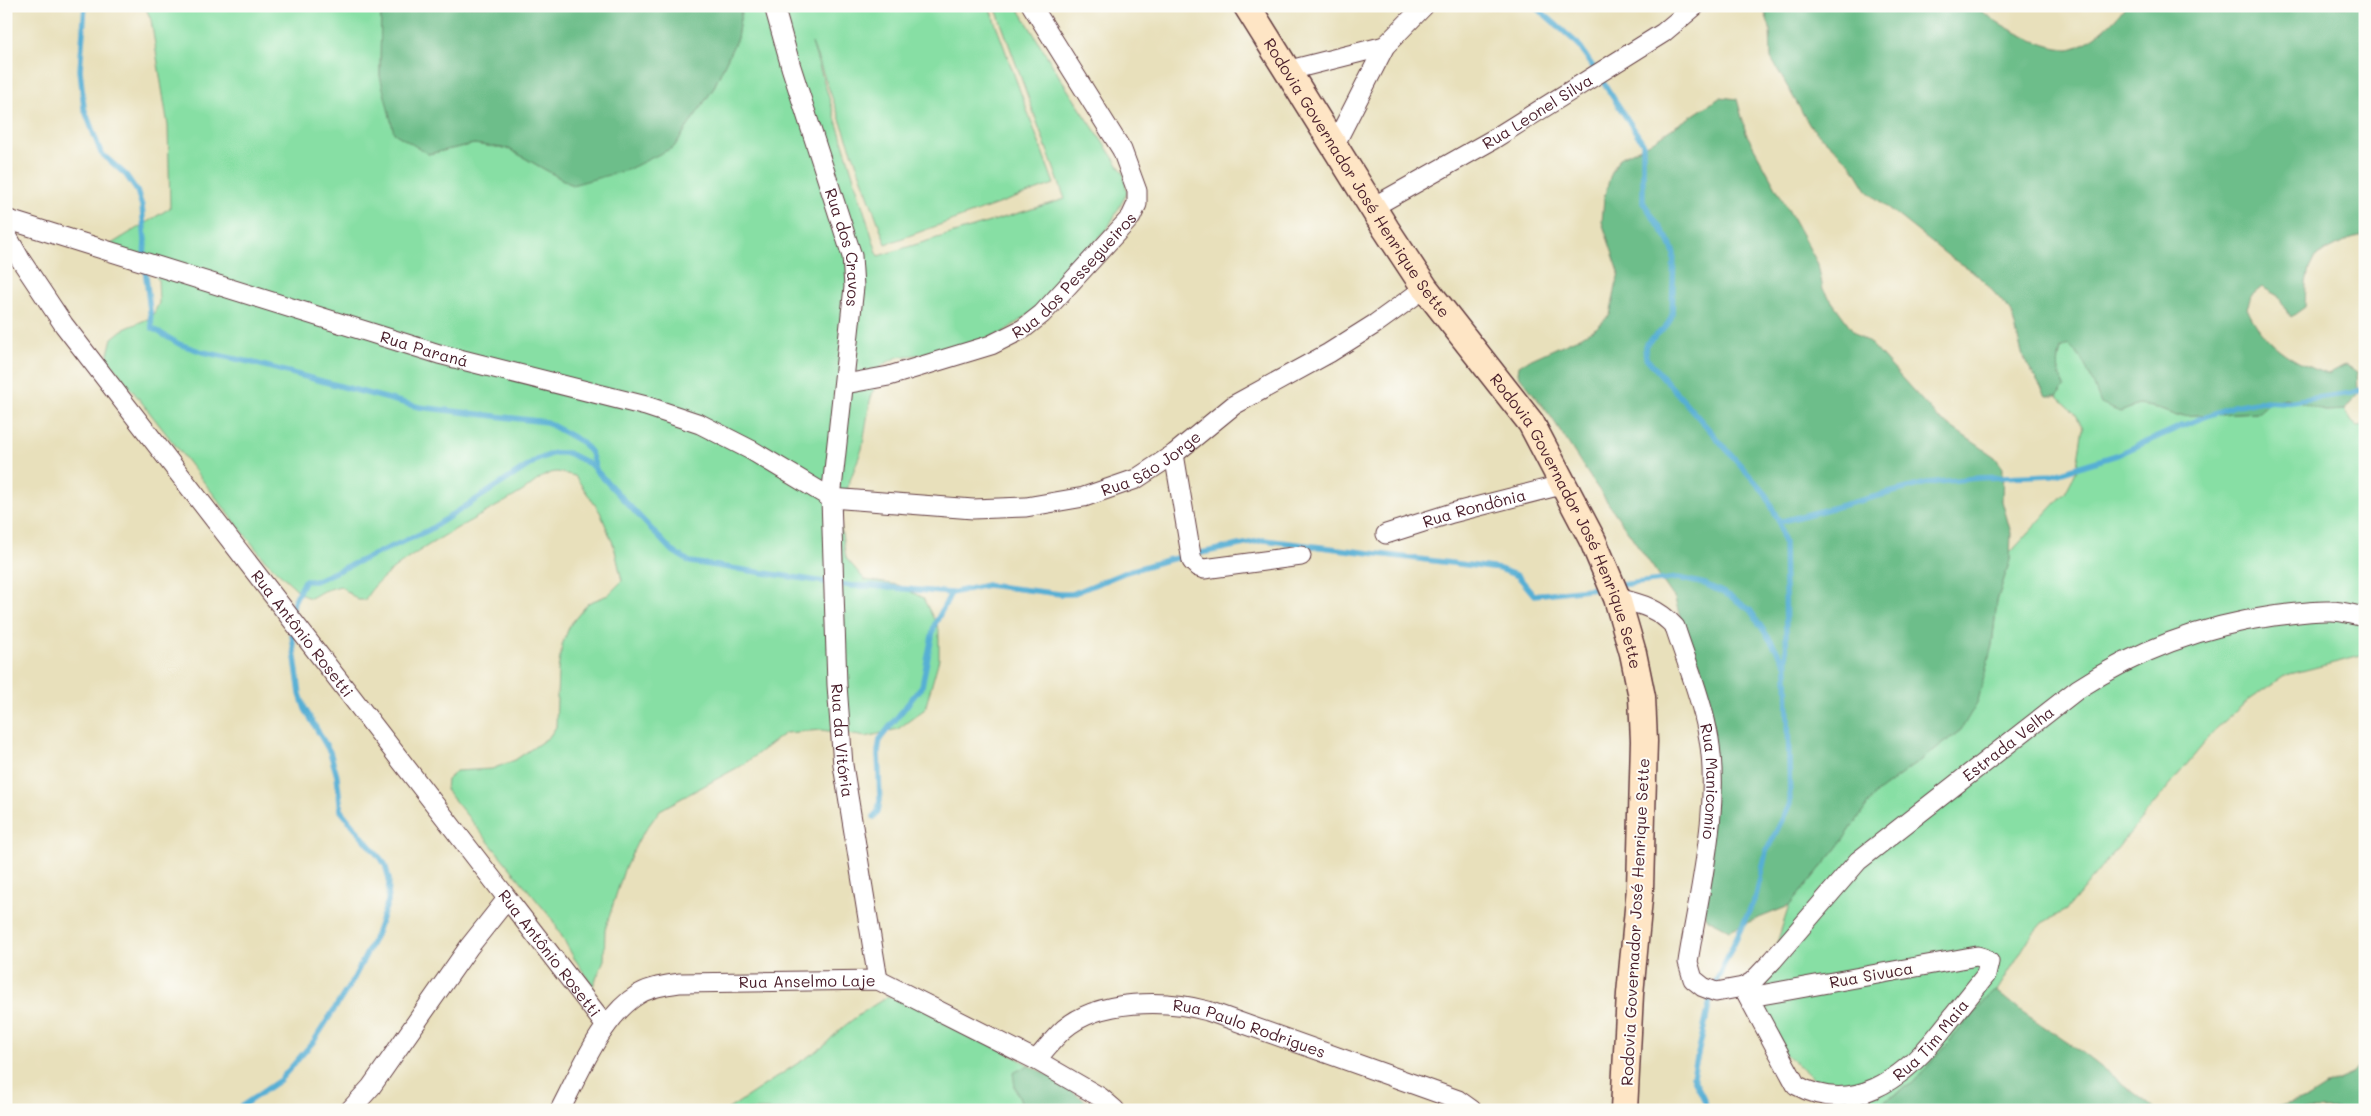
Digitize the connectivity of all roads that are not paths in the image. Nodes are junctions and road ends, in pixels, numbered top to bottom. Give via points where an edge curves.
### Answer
1 (774, 6) edge
2 (1032, 6) edge
3 (1247, 6) edge
4 (1424, 6) edge
5 (1695, 6) edge
6 (1385, 46) junction
7 (1286, 71) junction
8 (1335, 144) junction
9 (1373, 208) junction
10 (6, 219) edge
11 (6, 234) edge
12 (1426, 288) junction
13 (845, 384) junction
14 (1174, 454) junction
15 (1565, 484) junction
16 (831, 498) junction
17 (1386, 534) dead end
18 (1301, 556) dead end
19 (1617, 598) junction
20 (2365, 617) edge
21 (507, 899) junction
22 (1989, 962) joint
23 (878, 980) junction
24 (1716, 992) joint
25 (1747, 992) junction
26 (606, 1026) junction
27 (1036, 1060) junction
28 (350, 1110) edge
29 (560, 1110) edge
30 (1115, 1110) edge
31 (1472, 1110) edge
32 (1624, 1110) edge

1 - 13 street, Rua dos Cravos via 852,256 854,287
2 - 13 street, Rua dos Pessegueiros via 1122,150 1137,191 1131,217 1042,314 1023,329 999,342 954,357 889,376
3 - 7 main road, Rodovia Governador José Henrique Sette
4 - 6 street
5 - 9 street, Rua Leonel Silva via 1655,38 1492,140
6 - 7 street
6 - 8 street
7 - 8 main road, Rodovia Governador José Henrique Sette
8 - 9 main road, Rodovia Governador José Henrique Sette
9 - 12 main road, Rodovia Governador José Henrique Sette
10 - 16 street, Rua Paraná via 439,354 646,406 700,424
11 - 21 street, Rua Antônio Rosetti via 64,325
12 - 14 street, Rua São Jorge via 1329,353 1234,405
12 - 15 main road, Rodovia Governador José Henrique Sette via 1531,422
13 - 16 street, Rua dos Cravos
14 - 16 street, Rua São Jorge via 1136,479 1084,497 1026,507 973,509
14 - 18 street via 1192,561 1198,567 1204,569
15 - 17 street, Rua Rondônia
15 - 19 main road, Rodovia Governador José Henrique Sette
16 - 23 street, Rua da Vitória via 843,765
19 - 24 street, Rua Manicomio via 1649,606 1675,627 1708,729 1713,777 1710,818 1688,962 1693,979
19 - 32 main road, Rodovia Governador José Henrique Sette via 1634,653 1642,697 1644,741 1640,888
20 - 25 street, Estrada Velha via 2331,611 2232,622 2171,641 2108,669 1858,861 1752,982
21 - 26 street, Rua Antônio Rosetti
21 - 28 street via 371,1086
22 - 25 street, Rua Sivuca via 1977,956
22 - 25 street, Rua Tim Maia via 1986,975 1912,1069 1888,1090 1855,1106 1838,1108 1822,1104 1809,1098 1796,1085
23 - 26 street, Rua Anselmo Laje via 672,984 641,993 624,1004
23 - 27 street, Rua Anselmo Laje
24 - 25 street, Estrada Velha
26 - 29 street, Rua Anselmo Laje
27 - 30 street, Rua Anselmo Laje via 1100,1097
27 - 31 street, Rua Paulo Rodrigues via 1065,1028 1097,1010 1116,1006 1177,1004 1208,1011 1458,1100

